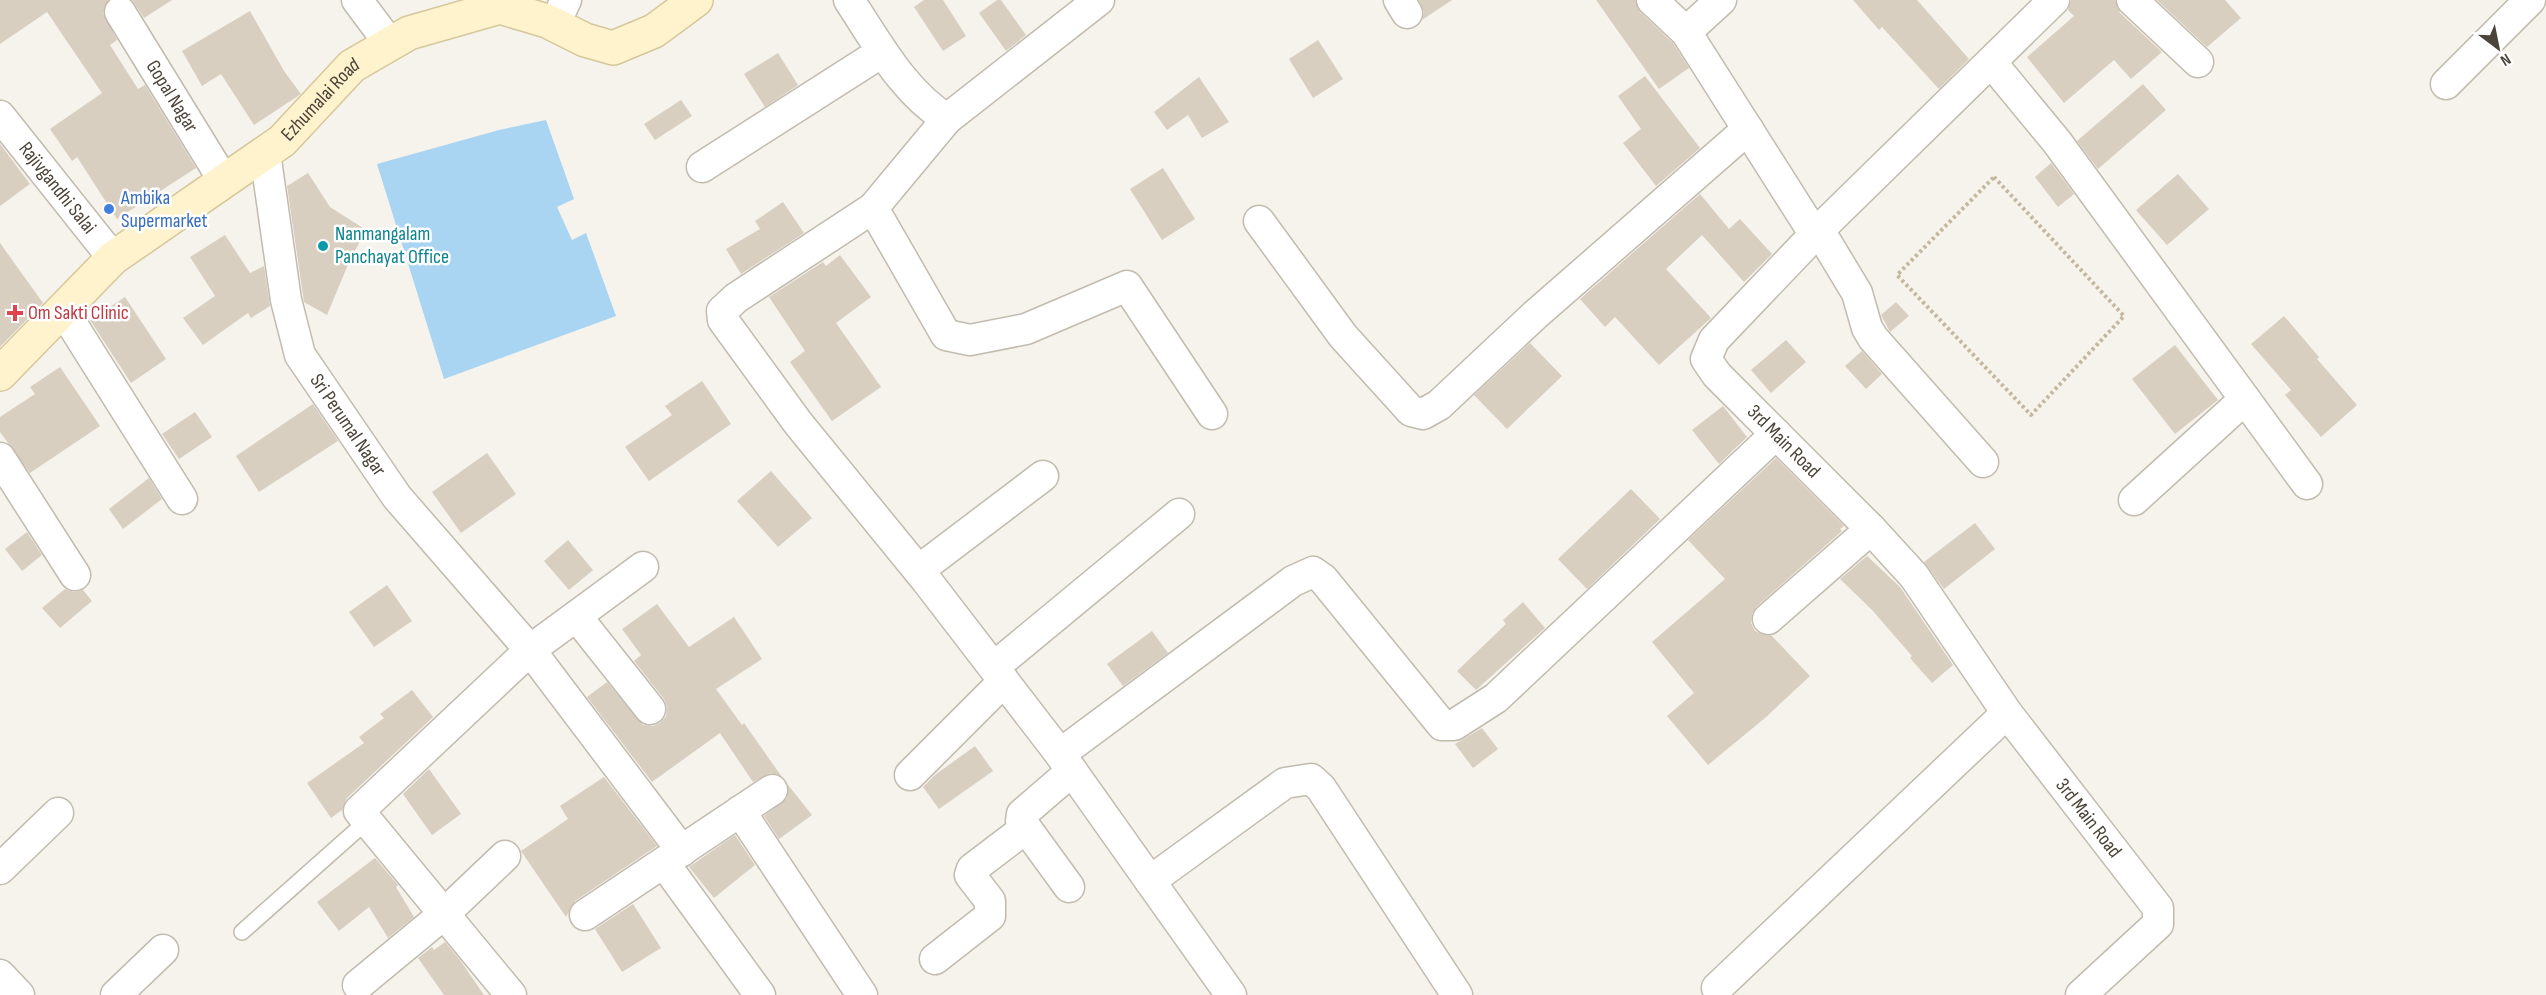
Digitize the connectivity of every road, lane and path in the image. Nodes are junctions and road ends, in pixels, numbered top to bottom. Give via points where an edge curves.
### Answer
1 (357, 0) edge
2 (849, 0) edge
3 (1098, 0) edge
4 (1652, 0) edge
5 (1721, 0) edge
6 (2132, 0) edge
7 (2530, 0) edge
8 (691, 2) edge
9 (2036, 6) edge
10 (120, 12) dead end
11 (560, 12) edge
12 (1686, 32) junction
13 (390, 44) junction
14 (882, 52) junction
15 (1991, 62) junction
16 (2198, 62) dead end
17 (2446, 84) dead end
18 (0, 116) edge
19 (947, 120) junction
20 (1748, 129) junction
21 (265, 153) junction
22 (702, 167) dead end
23 (224, 181) junction
24 (873, 208) junction
25 (1259, 220) dead end
26 (1817, 233) junction
27 (113, 258) junction
28 (63, 310) junction
29 (2124, 316) joint
30 (0, 374) edge
31 (2245, 399) junction
32 (1212, 414) dead end
33 (1776, 434) junction
34 (0, 458) edge
35 (1983, 462) dead end
36 (1042, 476) dead end
37 (2307, 484) dead end
38 (182, 499) dead end
39 (2134, 500) dead end
40 (1179, 514) dead end
41 (1871, 529) junction
42 (643, 567) dead end
43 (919, 570) junction
44 (75, 575) dead end
45 (577, 617) junction
46 (1768, 619) dead end
47 (530, 650) junction
48 (999, 674) junction
49 (650, 709) dead end
50 (2007, 713) junction
51 (1066, 763) junction
52 (910, 775) dead end
53 (772, 790) dead end
54 (740, 811) junction
55 (58, 813) dead end
56 (367, 821) junction
57 (1026, 828) junction
58 (505, 856) dead end
59 (673, 857) junction
60 (0, 869) edge
61 (1150, 881) junction
62 (1069, 886) dead end
63 (444, 914) junction
64 (585, 915) dead end
65 (242, 932) dead end
66 (163, 950) dead end
67 (935, 959) dead end
68 (0, 975) edge
69 (357, 985) dead end
70 (1717, 988) dead end
71 (1444, 990) edge
72 (19, 995) edge
73 (116, 995) edge
74 (511, 995) edge
75 (760, 995) edge
76 (862, 995) edge
77 (1231, 995) edge
78 (2081, 995) edge

1 - 13 street
2 - 14 street
3 - 19 street
4 - 12 street
5 - 12 street
6 - 16 street
7 - 17 street
8 - 11 street, Ezhumalai Road via 654,31 613,48 585,40
9 - 15 street, 3rd Main Road
10 - 23 street, Gopal Nagar
11 - 13 street, Ezhumalai Road via 500,7 410,33
12 - 20 street
13 - 21 street, Ezhumalai Road via 352,66 282,141
14 - 19 street via 906,83
14 - 22 street
15 - 26 street, 3rd Main Road
15 - 31 street via 2057,142
18 - 27 street, Rajivgandhi Salai
19 - 24 street
20 - 25 street via 1438,405 1423,414 1411,411 1343,336
20 - 26 street
21 - 23 street, Ezhumalai Road
21 - 47 street, Sri Perumal Nagar via 286,300 300,356 397,497
23 - 27 street, Ezhumalai Road
24 - 32 street via 946,335 970,340 1026,329 1127,286
24 - 43 street via 736,298 722,311 723,320 798,423
26 - 33 street, 3rd Main Road via 1714,340 1706,359
26 - 35 street via 1857,293 1873,338
27 - 28 street, Ezhumalai Road
28 - 30 street, Ezhumalai Road
28 - 38 street
29 - 29 path via 1994,177 1897,275 2031,416
31 - 37 street
31 - 39 street
33 - 41 street, 3rd Main Road
33 - 51 street via 1496,698 1454,725 1442,725 1323,579 1313,572 1293,581
34 - 44 street
36 - 43 street
40 - 48 street
41 - 46 street
41 - 50 street, 3rd Main Road via 1914,576
42 - 45 street
43 - 48 street
45 - 47 street
45 - 49 street
47 - 56 street via 359,811
47 - 59 street, Sri Perumal Nagar
48 - 51 street
48 - 52 street
50 - 70 street
50 - 78 street, 3rd Main Road via 2158,908 2158,924
51 - 57 street via 1022,814
51 - 61 street
53 - 54 street
54 - 59 street
54 - 76 street
55 - 60 street
56 - 63 street
56 - 65 lane
57 - 62 street
57 - 67 street via 972,869 970,876 990,901 990,916
58 - 63 street
59 - 64 street
59 - 75 street, Sri Perumal Nagar
61 - 71 street via 1285,783 1311,779 1321,788
61 - 77 street
63 - 69 street
63 - 74 street
66 - 73 street
68 - 72 street

